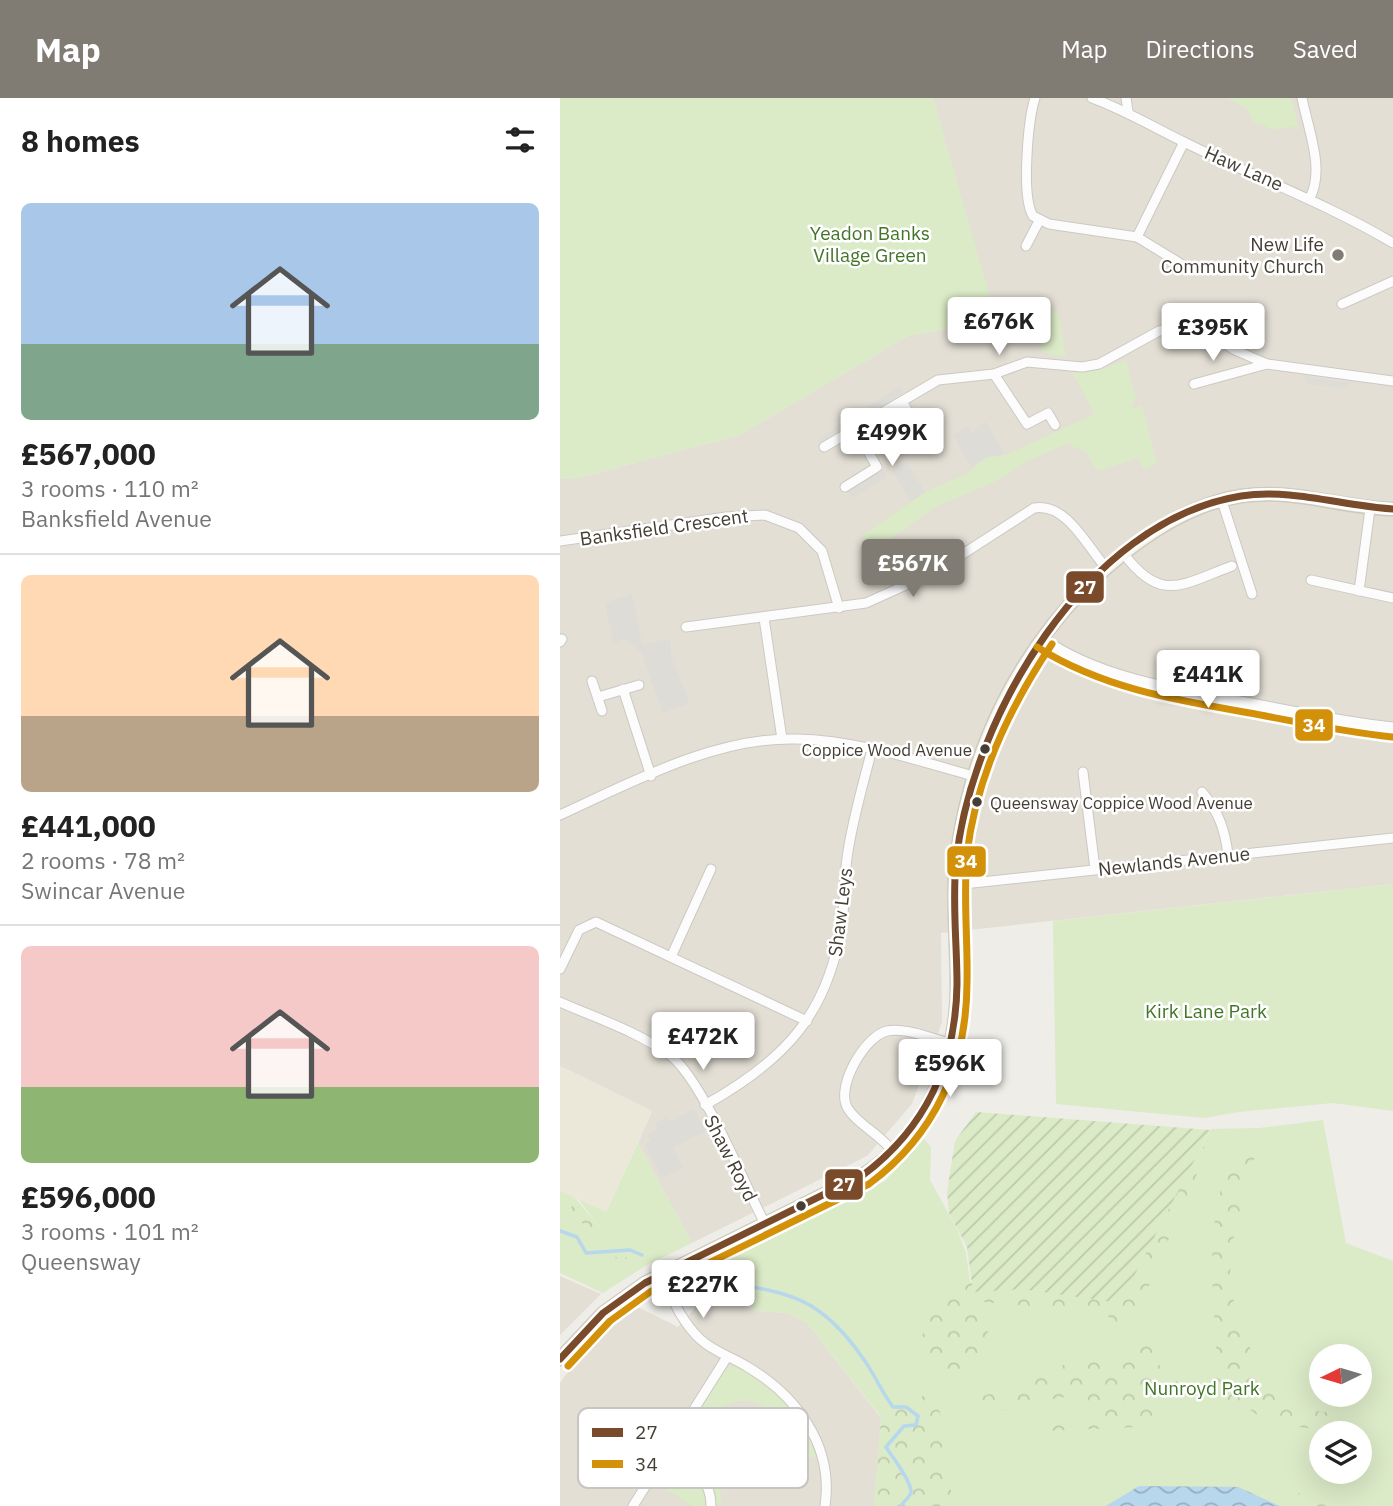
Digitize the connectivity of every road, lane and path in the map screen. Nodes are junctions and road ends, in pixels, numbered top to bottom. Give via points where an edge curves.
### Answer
1 (1035, 98) edge
2 (1092, 98) edge
3 (1126, 98) edge
4 (1302, 98) edge
5 (1128, 111) junction
6 (1184, 142) junction
7 (1310, 198) junction
8 (1039, 221) junction
9 (1137, 237) junction
10 (1393, 243) edge
11 (1026, 246) dead end
12 (1191, 270) dead end
13 (1393, 281) edge
14 (1342, 304) dead end
15 (1267, 364) junction
16 (994, 374) junction
17 (1393, 381) edge
18 (1194, 384) dead end
19 (902, 402) junction
20 (1055, 425) dead end
21 (855, 429) junction
22 (824, 447) dead end
23 (932, 448) dead end
24 (845, 487) dead end
25 (1222, 501) junction
26 (1370, 509) junction
27 (1393, 509) edge
28 (560, 541) edge
29 (1124, 554) junction
30 (1232, 566) dead end
31 (1106, 568) junction
32 (1311, 580) dead end
33 (1359, 591) junction
34 (1252, 594) dead end
35 (1393, 598) edge
36 (839, 608) junction
37 (764, 618) junction
38 (686, 627) dead end
39 (1043, 638) junction
40 (592, 681) dead end
41 (639, 685) dead end
42 (623, 690) junction
43 (597, 697) junction
44 (602, 711) dead end
45 (1393, 727) edge
46 (782, 739) junction
47 (872, 749) junction
48 (1083, 772) dead end
49 (652, 776) junction
50 (973, 776) junction
51 (1202, 792) dead end
52 (560, 816) edge
53 (1393, 838) edge
54 (1228, 855) junction
55 (711, 869) dead end
56 (1095, 869) junction
57 (954, 885) junction
58 (671, 957) junction
59 (560, 969) edge
60 (560, 1002) edge
61 (807, 1021) junction
62 (951, 1043) junction
63 (705, 1105) junction
64 (893, 1152) junction
65 (765, 1224) junction
66 (661, 1275) junction
67 (727, 1357) junction
68 (560, 1359) edge
69 (695, 1408) edge
70 (799, 1408) edge
71 (808, 1427) edge
72 (644, 1488) edge
73 (708, 1488) edge
74 (633, 1506) edge
75 (711, 1506) edge
76 (825, 1506) edge

1 - 8 street via 1029,126 1028,199 1030,211
2 - 5 street, Haw Lane
3 - 5 street
4 - 7 street via 1317,172
5 - 6 street, Haw Lane
6 - 7 street, Haw Lane
6 - 9 street
7 - 10 street, Haw Lane
8 - 9 street
8 - 11 street
9 - 12 street
13 - 14 street
15 - 16 street via 1191,327 1159,331 1098,364 1039,361
15 - 17 street
15 - 18 street
16 - 19 street via 938,380
16 - 20 street via 1027,424 1048,413
19 - 21 street
19 - 23 street
21 - 22 street
21 - 24 street via 877,467
25 - 26 street via 1294,495
25 - 29 street via 1175,520
25 - 34 street
26 - 27 street
26 - 33 street
28 - 36 street, Banksfield Crescent via 765,515 799,528 822,551
29 - 30 street via 1157,586 1181,585
29 - 31 street
31 - 36 street via 1068,521 1045,506 1034,508 935,572 892,593
31 - 39 street
32 - 33 street
33 - 35 street
36 - 37 street
37 - 38 street
37 - 46 street
39 - 45 street via 1083,662 1155,683
39 - 50 street via 1005,698
40 - 43 street
41 - 42 street
42 - 43 street
42 - 49 street
43 - 44 street
46 - 47 street
46 - 49 street via 730,747
47 - 50 street
47 - 61 street, Shaw Leys via 848,848 837,948 828,981
48 - 56 street
49 - 52 street
50 - 57 street
51 - 54 street via 1224,828
53 - 54 street, Newlands Avenue
54 - 56 street, Newlands Avenue
55 - 58 street
56 - 57 street, Newlands Avenue
57 - 62 street via 957,986
58 - 59 street via 596,922 579,930
58 - 61 street
60 - 63 street, Shaw Royd via 669,1055
61 - 63 street, Shaw Leys via 765,1068
62 - 64 street via 927,1109
62 - 64 street via 896,1030 884,1032 873,1038 847,1077 843,1096 848,1109
63 - 65 street, Shaw Royd
64 - 65 street via 863,1175
65 - 66 street
66 - 67 street via 682,1319 702,1341
66 - 68 street via 603,1313
67 - 69 street
67 - 70 street via 759,1374
71 - 76 street via 823,1460
72 - 74 street
73 - 75 street

